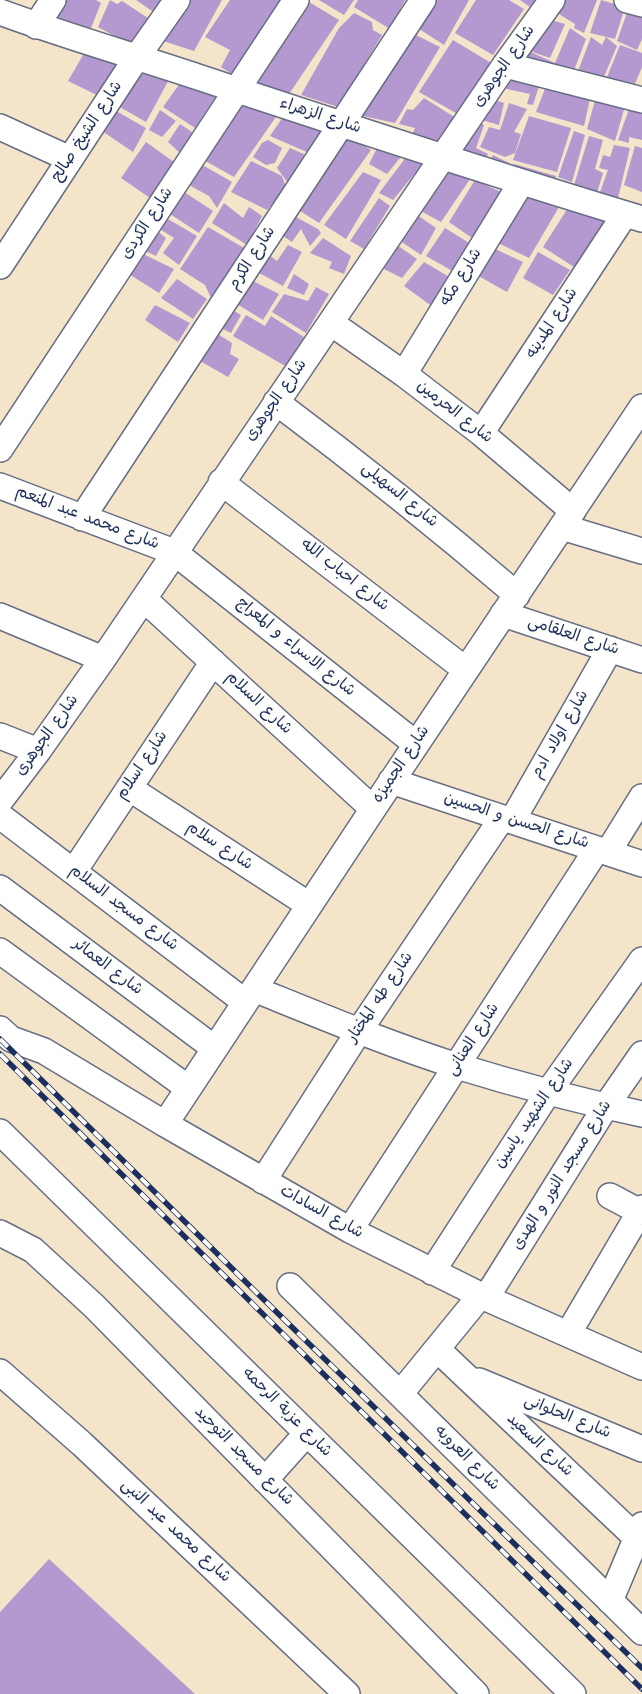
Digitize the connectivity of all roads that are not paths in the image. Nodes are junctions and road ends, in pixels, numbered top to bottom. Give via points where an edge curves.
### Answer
1 (53, 0) edge
2 (176, 0) edge
3 (296, 0) edge
4 (423, 0) edge
5 (552, 0) edge
6 (627, 0) edge
7 (642, 4) edge
8 (0, 12) edge
9 (36, 26) junction
10 (137, 57) junction
11 (505, 65) junction
12 (237, 90) junction
13 (642, 100) edge
14 (341, 124) junction
15 (0, 127) edge
16 (443, 157) junction
17 (70, 159) junction
18 (521, 183) junction
19 (634, 216) edge
20 (0, 266) edge
21 (331, 323) junction
22 (404, 374) junction
23 (276, 402) junction
24 (642, 407) edge
25 (481, 433) junction
26 (632, 438) edge
27 (0, 449) edge
28 (221, 482) junction
29 (0, 486) edge
30 (82, 518) junction
31 (567, 519) junction
32 (642, 551) edge
33 (174, 552) junction
34 (144, 599) junction
35 (510, 605) junction
36 (0, 616) edge
37 (610, 649) junction
38 (103, 659) junction
39 (642, 660) edge
40 (213, 662) junction
41 (466, 670) junction
42 (0, 736) edge
43 (416, 744) junction
44 (38, 751) junction
45 (391, 781) junction
46 (128, 788) junction
47 (642, 798) edge
48 (0, 801) edge
49 (372, 809) junction
50 (0, 816) edge
51 (507, 819) junction
52 (602, 851) junction
53 (642, 864) edge
54 (74, 871) junction
55 (0, 888) edge
56 (309, 905) junction
57 (0, 951) edge
58 (642, 960) edge
59 (249, 995) junction
60 (360, 1031) junction
61 (5, 1034) edge
62 (214, 1048) junction
63 (642, 1054) edge
64 (457, 1066) junction
65 (188, 1088) junction
66 (548, 1091) junction
67 (606, 1106) junction
68 (642, 1114) edge
69 (165, 1124) junction
70 (0, 1132) edge
71 (264, 1181) junction
72 (610, 1196) dead end
73 (641, 1210) edge
74 (350, 1230) junction
75 (0, 1234) edge
76 (432, 1272) junction
77 (290, 1286) dead end
78 (483, 1297) junction
79 (568, 1334) junction
80 (437, 1349) junction
81 (642, 1367) edge
82 (0, 1372) edge
83 (465, 1376) junction
84 (400, 1394) junction
85 (307, 1433) junction
86 (642, 1449) edge
87 (265, 1480) junction
88 (640, 1535) edge
89 (610, 1601) junction
90 (642, 1632) edge
91 (347, 1694) edge
92 (476, 1694) edge
93 (573, 1694) edge

1 - 9 street
2 - 10 street, شارع الشيخ صالح
3 - 12 street, شارع الكردى
4 - 14 street, شارع الكرم
5 - 11 street, شارع الجوهرى
6 - 7 street
8 - 9 street, شارع الزهراء
9 - 10 street, شارع الزهراء
10 - 12 street, شارع الزهراء
10 - 17 street, شارع الشيخ صالح
11 - 13 street
11 - 16 street, شارع الجوهرى
12 - 14 street, شارع الزهراء
12 - 27 street, شارع الكردى
14 - 16 street, شارع الزهراء
14 - 30 street, شارع الكرم
15 - 17 street
16 - 18 street, شارع الزهراء
16 - 21 street, شارع الجوهرى
17 - 20 street, شارع الشيخ صالح
18 - 19 street, شارع الزهراء
18 - 22 street, شارع مكه
19 - 25 street, شارع المدينه
21 - 22 street, شارع الحرمين
21 - 23 street, شارع الجوهرى
22 - 25 street, شارع الحرمين
23 - 28 street, شارع الجوهرى
23 - 35 street, شارع السهيلى via 439,528
24 - 26 street, شارع الجميزه
25 - 31 street, شارع الحرمين
26 - 31 street, شارع الجميزه
28 - 33 street, شارع الجوهرى
28 - 41 street, شارع احباب الله
29 - 30 street, شارع محمد عبد المنعم
30 - 33 street, شارع محمد عبد المنعم
31 - 32 street
31 - 35 street, شارع الجميزه
33 - 34 street, شارع الجوهرى
33 - 43 street, شارع الاسراء و المعراج
34 - 38 street, شارع الجوهرى
34 - 40 street, شارع السلام
35 - 37 street, شارع العلقامى
35 - 41 street, شارع الجميزه
36 - 38 street
37 - 39 street, شارع العلقامى
37 - 51 street, شارع اولاد ادم
38 - 44 street, شارع الجوهرى
40 - 46 street, شارع اسلام
40 - 49 street, شارع السلام
41 - 43 street, شارع الجميزه
42 - 44 street
43 - 45 street, شارع الجميزه
44 - 48 street, شارع الجوهرى
45 - 49 street, شارع الجميزه
45 - 51 street, شارع الحسن و الحسين
46 - 54 street, شارع اسلام
46 - 56 street, شارع سلام
47 - 52 street, شارع العنانى
49 - 56 street, شارع الجميزه
50 - 54 street, شارع مسجد السلام
51 - 52 street, شارع الحسن و الحسين
51 - 60 street, شارع طه المختار
52 - 53 street, شارع الحسن و الحسين
52 - 64 street, شارع العنانى
54 - 59 street, شارع مسجد السلام
55 - 62 street, شارع العمائر
56 - 59 street, شارع الجميزه
57 - 65 street
58 - 66 street, شارع الشهيد ياسين
59 - 60 street, شارع مسجد السلام
59 - 62 street, شارع الجميزه
60 - 64 street, شارع مسجد السلام
60 - 71 street, شارع طه المختار
61 - 69 street, شارع السادات via 44,1051
62 - 65 street, شارع الجميزه
63 - 67 street, شارع مسجد النور و الهدى
64 - 66 street, شارع مسجد السلام
64 - 74 street, شارع العنانى
65 - 69 street, شارع الجميزه
66 - 67 street, شارع مسجد السلام
66 - 76 street, شارع الشهيد ياسين
67 - 68 street, شارع مسجد السلام
67 - 78 street, شارع مسجد النور و الهدى
69 - 71 street, شارع السادات
70 - 85 street, شارع عزبة الرحمه
71 - 74 street, شارع السادات
72 - 73 street
73 - 79 street
74 - 76 street, شارع السادات
75 - 87 street, شارع مسجد التوحيد via 33,1250 94,1306
76 - 78 street, شارع السادات
77 - 84 street, شارع العروبه
78 - 79 street, شارع السادات
78 - 80 street, شارع مسجد النور و الهدى
79 - 81 street, شارع السادات
80 - 83 street, شارع السعيد
80 - 84 street, شارع مسجد النور و الهدى
82 - 91 street, شارع محمد عبد النبى via 82,1444
83 - 86 street, شارع الحلوانى
83 - 88 street, شارع السعيد
84 - 89 street, شارع العروبه
85 - 87 street
85 - 93 street, شارع عزبة الرحمه
87 - 92 street, شارع مسجد التوحيد
88 - 89 street
89 - 90 street, شارع العروبه

